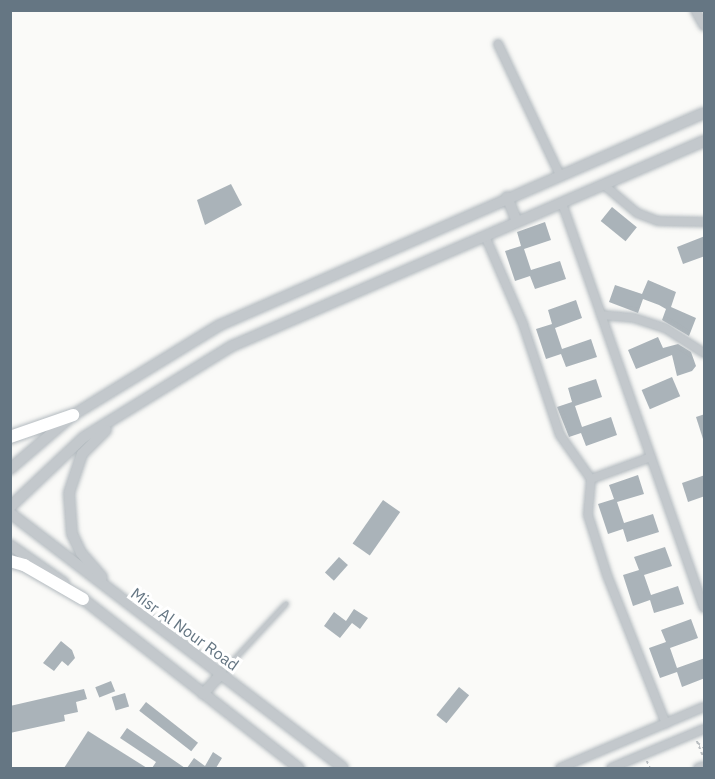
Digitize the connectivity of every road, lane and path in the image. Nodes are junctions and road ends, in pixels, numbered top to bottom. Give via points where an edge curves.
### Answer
1 (695, 10) edge
2 (705, 26) edge
3 (498, 44) dead end
4 (705, 113) edge
5 (705, 141) edge
6 (560, 175) junction
7 (604, 185) junction
8 (507, 197) junction
9 (562, 203) junction
10 (517, 222) junction
11 (705, 222) edge
12 (485, 236) junction
13 (602, 315) junction
14 (705, 353) edge
15 (128, 408) junction
16 (73, 415) junction
17 (10, 437) edge
18 (651, 457) junction
19 (10, 469) edge
20 (591, 479) junction
21 (10, 507) edge
22 (10, 513) edge
23 (10, 545) edge
24 (10, 561) edge
25 (703, 594) edge
26 (83, 599) junction
27 (123, 603) junction
28 (286, 604) dead end
29 (705, 608) edge
30 (221, 674) junction
31 (203, 694) junction
32 (705, 707) edge
33 (666, 724) junction
34 (705, 729) edge
35 (694, 733) junction
36 (698, 743) junction
37 (705, 748) edge
38 (705, 759) edge
39 (705, 766) edge
40 (299, 768) edge
41 (343, 768) edge
42 (560, 768) edge
43 (612, 768) edge
44 (698, 768) edge

1 - 2 street
3 - 6 street
4 - 6 street
5 - 7 street
6 - 8 street
7 - 9 street
7 - 11 street via 619,201 658,221
8 - 10 street
8 - 16 street via 220,325
9 - 10 street
9 - 13 street
10 - 12 street
12 - 15 street via 232,346
12 - 20 street via 523,324 560,435
13 - 14 street via 634,318 665,328
13 - 18 street
15 - 21 street via 57,459
15 - 27 street via 82,454 69,493 72,534 81,553
16 - 17 main road
16 - 19 street
18 - 20 street
18 - 25 street
20 - 33 street via 588,515 607,575
22 - 27 street, Misr Al Nour Road
23 - 26 street
24 - 26 main road
25 - 29 street
26 - 31 street
27 - 30 street, Misr Al Nour Road
28 - 30 lane
30 - 31 street
30 - 41 street, Misr Al Nour Road
31 - 40 street
32 - 33 street
33 - 42 street
34 - 35 street
35 - 36 path
35 - 43 street
36 - 37 path
36 - 38 path
39 - 44 street

